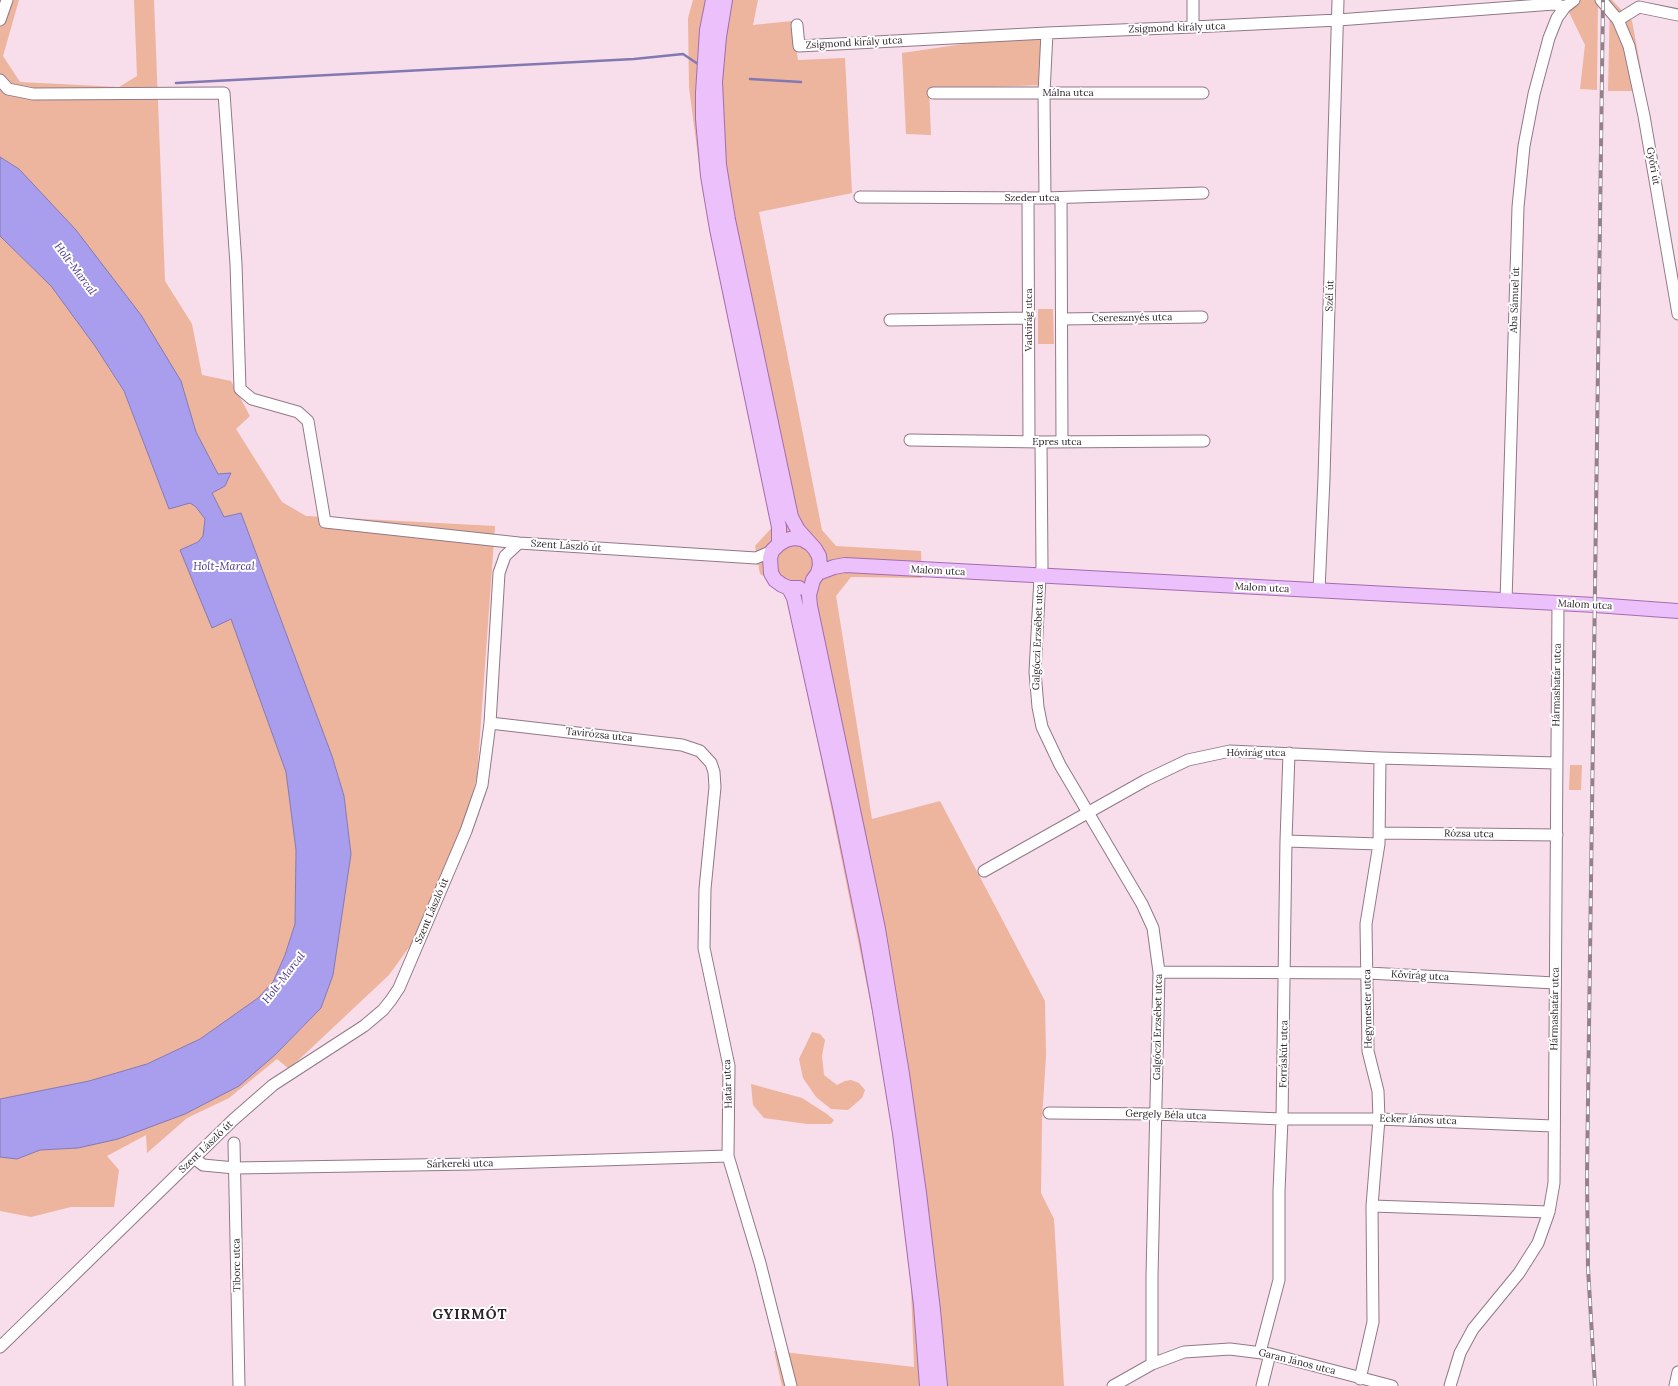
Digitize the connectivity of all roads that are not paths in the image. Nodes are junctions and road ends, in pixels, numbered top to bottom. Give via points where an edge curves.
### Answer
1 (7, 0) edge
2 (713, 0) edge
3 (725, 0) edge
4 (1193, 0) edge
5 (1338, 0) edge
6 (1574, 0) edge
7 (1600, 0) edge
8 (1647, 4) edge
9 (1565, 7) junction
10 (1678, 15) edge
11 (0, 20) edge
12 (1338, 20) junction
13 (1618, 20) junction
14 (797, 25) dead end
15 (1193, 27) junction
16 (1047, 32) junction
17 (0, 80) edge
18 (933, 93) dead end
19 (1044, 93) junction
20 (1203, 93) dead end
21 (1203, 193) dead end
22 (860, 197) dead end
23 (1028, 198) junction
24 (1045, 198) junction
25 (1061, 198) junction
26 (1678, 314) edge
27 (1202, 317) dead end
28 (1029, 318) junction
29 (1062, 319) junction
30 (890, 320) dead end
31 (910, 440) dead end
32 (1204, 441) dead end
33 (1029, 442) junction
34 (1041, 442) junction
35 (1062, 442) junction
36 (519, 543) junction
37 (809, 543) junction
38 (775, 547) junction
39 (819, 556) junction
40 (756, 558) junction
41 (846, 565) junction
42 (771, 573) junction
43 (815, 576) junction
44 (1040, 577) junction
45 (790, 588) junction
46 (1319, 591) junction
47 (1506, 600) junction
48 (1558, 604) junction
49 (1678, 611) edge
50 (490, 723) junction
51 (1289, 753) junction
52 (706, 755) joint
53 (1380, 758) junction
54 (1556, 763) junction
55 (1089, 813) junction
56 (1380, 833) junction
57 (1557, 835) junction
58 (1286, 841) junction
59 (1380, 844) junction
60 (984, 871) dead end
61 (1160, 972) junction
62 (1368, 973) junction
63 (1285, 974) junction
64 (1555, 983) junction
65 (1049, 1113) dead end
66 (1155, 1114) junction
67 (1282, 1119) junction
68 (1379, 1119) junction
69 (1553, 1126) junction
70 (234, 1143) dead end
71 (728, 1156) junction
72 (194, 1158) junction
73 (235, 1168) junction
74 (1372, 1206) junction
75 (1549, 1212) junction
76 (0, 1347) edge
77 (1265, 1353) junction
78 (1152, 1364) junction
79 (1678, 1372) edge
80 (1360, 1379) junction
81 (238, 1386) edge
82 (791, 1386) edge
83 (927, 1386) edge
84 (940, 1386) edge
85 (1113, 1386) edge
86 (1262, 1386) edge
87 (1392, 1386) edge
88 (1450, 1386) edge
89 (1675, 1386) edge

1 - 11 street
2 - 38 main road via 703,93 708,176 777,520
3 - 37 main road via 715,82 719,165 728,220 791,517
4 - 15 street
5 - 12 street, Szél út
6 - 9 street
7 - 13 street, Győri út
8 - 10 street
8 - 13 street
9 - 12 street, Zsigmond király utca via 1554,4
9 - 47 street, Aba Sámuel út via 1557,18 1549,38 1524,146 1518,207
12 - 15 street, Zsigmond király utca
12 - 46 street, Szél út
13 - 26 street, Győri út via 1629,46 1640,92
14 - 16 street, Zsigmond király utca via 799,46
15 - 16 street, Zsigmond király utca
16 - 19 street
17 - 36 street via 8,89 33,94 224,93 236,264 240,389 252,399 298,412 308,421 325,522
18 - 19 street, Málna utca
19 - 20 street, Málna utca
19 - 24 street
21 - 25 street, Szeder utca
22 - 23 street, Szeder utca
23 - 24 street, Szeder utca
23 - 28 street, Vadvirág utca
24 - 25 street, Szeder utca
25 - 29 street
27 - 29 street, Cseresznyés utca
28 - 30 street
28 - 33 street, Vadvirág utca
29 - 35 street
31 - 33 street, Epres utca
32 - 35 street, Epres utca
33 - 34 street, Epres utca
34 - 35 street, Epres utca
34 - 44 street
36 - 40 street, Szent László út
36 - 50 street, Szent László út via 505,556 499,573
37 - 38 main road via 794,538
37 - 39 main road
38 - 40 street, Szent László út
38 - 42 main road via 769,566
39 - 41 main road
39 - 43 main road via 820,565
40 - 42 street
41 - 43 main road via 834,567
41 - 44 main road, Malom utca
42 - 45 main road via 779,583
43 - 45 main road via 802,587
43 - 84 main road via 809,595 810,606 878,929 911,1130
44 - 46 main road, Malom utca
44 - 55 street, Galgóczi Erzsébet utca via 1036,672 1038,708 1042,727 1060,765
45 - 83 main road via 840,807 878,1004 900,1133 921,1305
46 - 47 main road, Malom utca
47 - 48 main road, Malom utca
48 - 49 main road, Malom utca
48 - 54 street, Hármashatár utca
50 - 52 street, Tavirózsa utca via 682,744
50 - 72 street, Szent László út via 482,785 466,831 399,988 391,1000 364,1026 273,1085
51 - 53 street, Hóvirág utca
51 - 55 street, Hóvirág utca via 1230,751 1188,760 1146,780
51 - 58 street, Forráskút utca
52 - 71 street, Határ utca via 714,772 715,787 705,890 704,948 729,1066
53 - 54 street, Hóvirág utca
53 - 56 street, Hegymester utca
54 - 57 street, Hármashatár utca
55 - 60 street, Hóvirág utca
55 - 61 street, Galgóczi Erzsébet utca via 1142,904 1153,928
56 - 57 street, Rózsa utca
56 - 59 street, Hegymester utca
57 - 64 street, Hármashatár utca
58 - 59 street
58 - 63 street, Forráskút utca
59 - 62 street, Hegymester utca via 1366,924
61 - 63 street, Kővirág utca
61 - 66 street, Galgóczi Erzsébet utca
62 - 63 street, Kővirág utca
62 - 64 street, Kővirág utca
62 - 68 street, Hegymester utca via 1368,1051 1378,1091
63 - 67 street, Forráskút utca
64 - 69 street, Hármashatár utca
65 - 66 street, Gergely Béla utca
66 - 67 street, Gergely Béla utca
66 - 78 street, Galgóczi Erzsébet utca
67 - 68 street, Ecker János utca
67 - 77 street, Forráskút utca via 1279,1280
68 - 69 street, Ecker János utca
68 - 74 street, Hegymester utca
69 - 75 street, Hármashatár utca via 1554,1183
70 - 73 street, Tiborc utca
71 - 73 street, Sárkereki utca
71 - 82 street, Határ utca via 760,1263
72 - 73 street, Sárkereki utca via 203,1165
72 - 76 street, Szent László út
73 - 81 street, Tiborc utca
74 - 75 street
74 - 80 street, Hegymester utca via 1373,1322
75 - 88 street, Hármashatár utca via 1538,1243 1518,1273 1473,1329 1460,1353
77 - 78 street, Garan János utca via 1230,1349 1184,1352
77 - 80 street, Garan János utca
77 - 86 street, Forráskút utca
78 - 85 street, Garan János utca
79 - 89 street
80 - 87 street, Garan János utca

